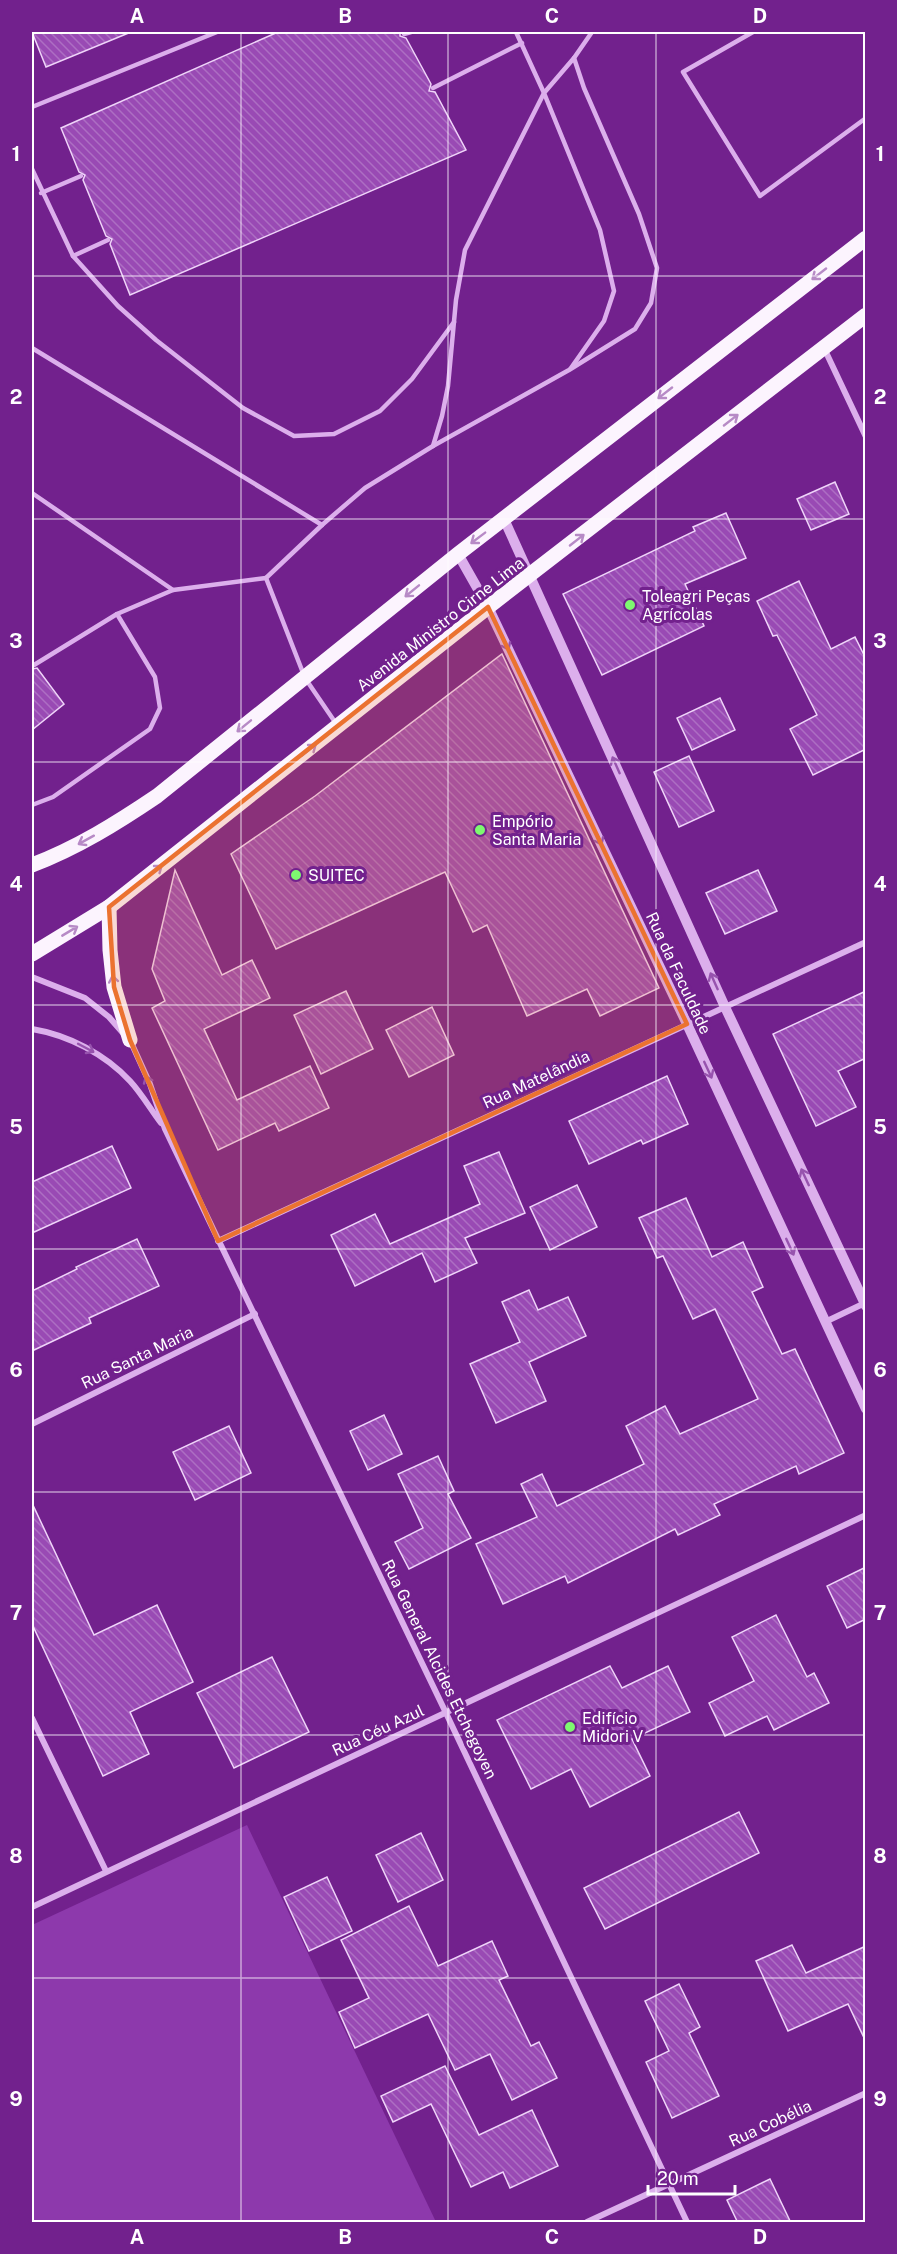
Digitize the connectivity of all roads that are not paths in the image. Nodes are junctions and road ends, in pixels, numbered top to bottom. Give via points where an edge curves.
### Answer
1 (218, 32) edge
2 (411, 32) edge
3 (516, 32) edge
4 (592, 32) edge
5 (753, 32) edge
6 (404, 34) dead end
7 (522, 44) junction
8 (574, 58) junction
9 (433, 88) dead end
10 (544, 93) junction
11 (32, 107) edge
12 (866, 118) edge
13 (32, 169) edge
14 (81, 176) dead end
15 (41, 193) junction
16 (866, 238) edge
17 (108, 240) dead end
18 (73, 256) junction
19 (866, 315) edge
20 (454, 322) junction
21 (32, 348) edge
22 (824, 348) junction
23 (569, 370) junction
24 (866, 437) edge
25 (433, 446) junction
26 (32, 493) edge
27 (504, 519) junction
28 (322, 525) junction
29 (458, 554) junction
30 (531, 576) junction
31 (266, 578) junction
32 (173, 590) junction
33 (488, 607) junction
34 (117, 614) junction
35 (34, 665) dead end
36 (305, 678) junction
37 (338, 727) junction
38 (32, 805) edge
39 (32, 866) edge
40 (109, 907) junction
41 (866, 942) edge
42 (32, 954) edge
43 (32, 976) edge
44 (725, 1007) junction
45 (687, 1024) junction
46 (32, 1029) edge
47 (129, 1040) junction
48 (165, 1129) junction
49 (218, 1241) junction
50 (865, 1304) edge
51 (255, 1314) junction
52 (825, 1322) junction
53 (866, 1409) edge
54 (32, 1424) edge
55 (866, 1515) edge
56 (446, 1713) junction
57 (32, 1718) edge
58 (106, 1871) junction
59 (32, 1907) edge
60 (866, 2093) edge
61 (669, 2185) junction
62 (587, 2223) edge
63 (687, 2223) edge

1 - 11 lane
2 - 6 lane
3 - 7 lane
4 - 8 lane
5 - 12 lane via 683,72 760,196
7 - 9 lane
7 - 10 lane
8 - 10 lane
8 - 23 lane via 639,214 657,268 651,303 635,329
10 - 20 lane via 465,250
10 - 23 lane via 600,230 614,291 604,321
13 - 15 lane
14 - 15 lane
15 - 18 lane
16 -> 27 main road
17 - 18 lane
18 - 20 lane via 118,306 156,340 243,408 294,436 334,434 380,411 412,380
19 - 22 main road, Avenida Ministro Cirne Lima
20 - 25 lane via 448,386
21 - 28 lane
22 - 24 street
30 -> 22 main road, Avenida Ministro Cirne Lima
23 - 25 lane
25 - 28 lane via 365,488
26 - 32 lane
27 -> 29 main road
27 - 30 street, Rua da Faculdade
28 - 31 lane
29 - 33 street, Rua da Faculdade
29 -> 36 main road
30 - 33 main road, Avenida Ministro Cirne Lima
44 -> 30 street, Rua da Faculdade
31 - 32 lane
31 - 36 lane
32 - 34 lane
33 - 37 main road, Avenida Ministro Cirne Lima
33 -> 45 street, Rua da Faculdade
34 - 35 lane
34 - 38 lane via 155,677 160,708 150,729 53,797
36 - 37 lane
36 -> 39 main road via 157,796 113,825
40 -> 37 main road, Avenida Ministro Cirne Lima
42 -> 40 main road, Avenida Ministro Cirne Lima
47 -> 40 main road via 114,987
41 - 44 street, Rua Matelândia
43 - 47 street, Rua General Alcides Etchegoyen via 85,998
44 - 45 street, Rua Matelândia
50 -> 44 street, Rua da Faculdade
45 - 49 street, Rua Matelândia
45 -> 52 street, Rua da Faculdade
46 -> 48 street, Rua General Alcides Etchegoyen via 87,1047 105,1059 130,1081
48 -> 47 street, Rua General Alcides Etchegoyen
48 - 49 street, Rua General Alcides Etchegoyen
49 - 51 street, Rua General Alcides Etchegoyen
50 - 52 street
51 - 54 street, Rua Santa Maria
51 - 56 street, Rua General Alcides Etchegoyen
52 - 53 street, Rua da Faculdade
55 - 56 street, Rua Céu Azul
56 - 58 street, Rua Céu Azul
56 - 61 street, Rua General Alcides Etchegoyen
57 - 58 street
58 - 59 street, Rua Céu Azul
60 - 61 street, Rua Cobélia
61 - 62 street, Rua Cobélia
61 - 63 street, Rua General Alcides Etchegoyen

